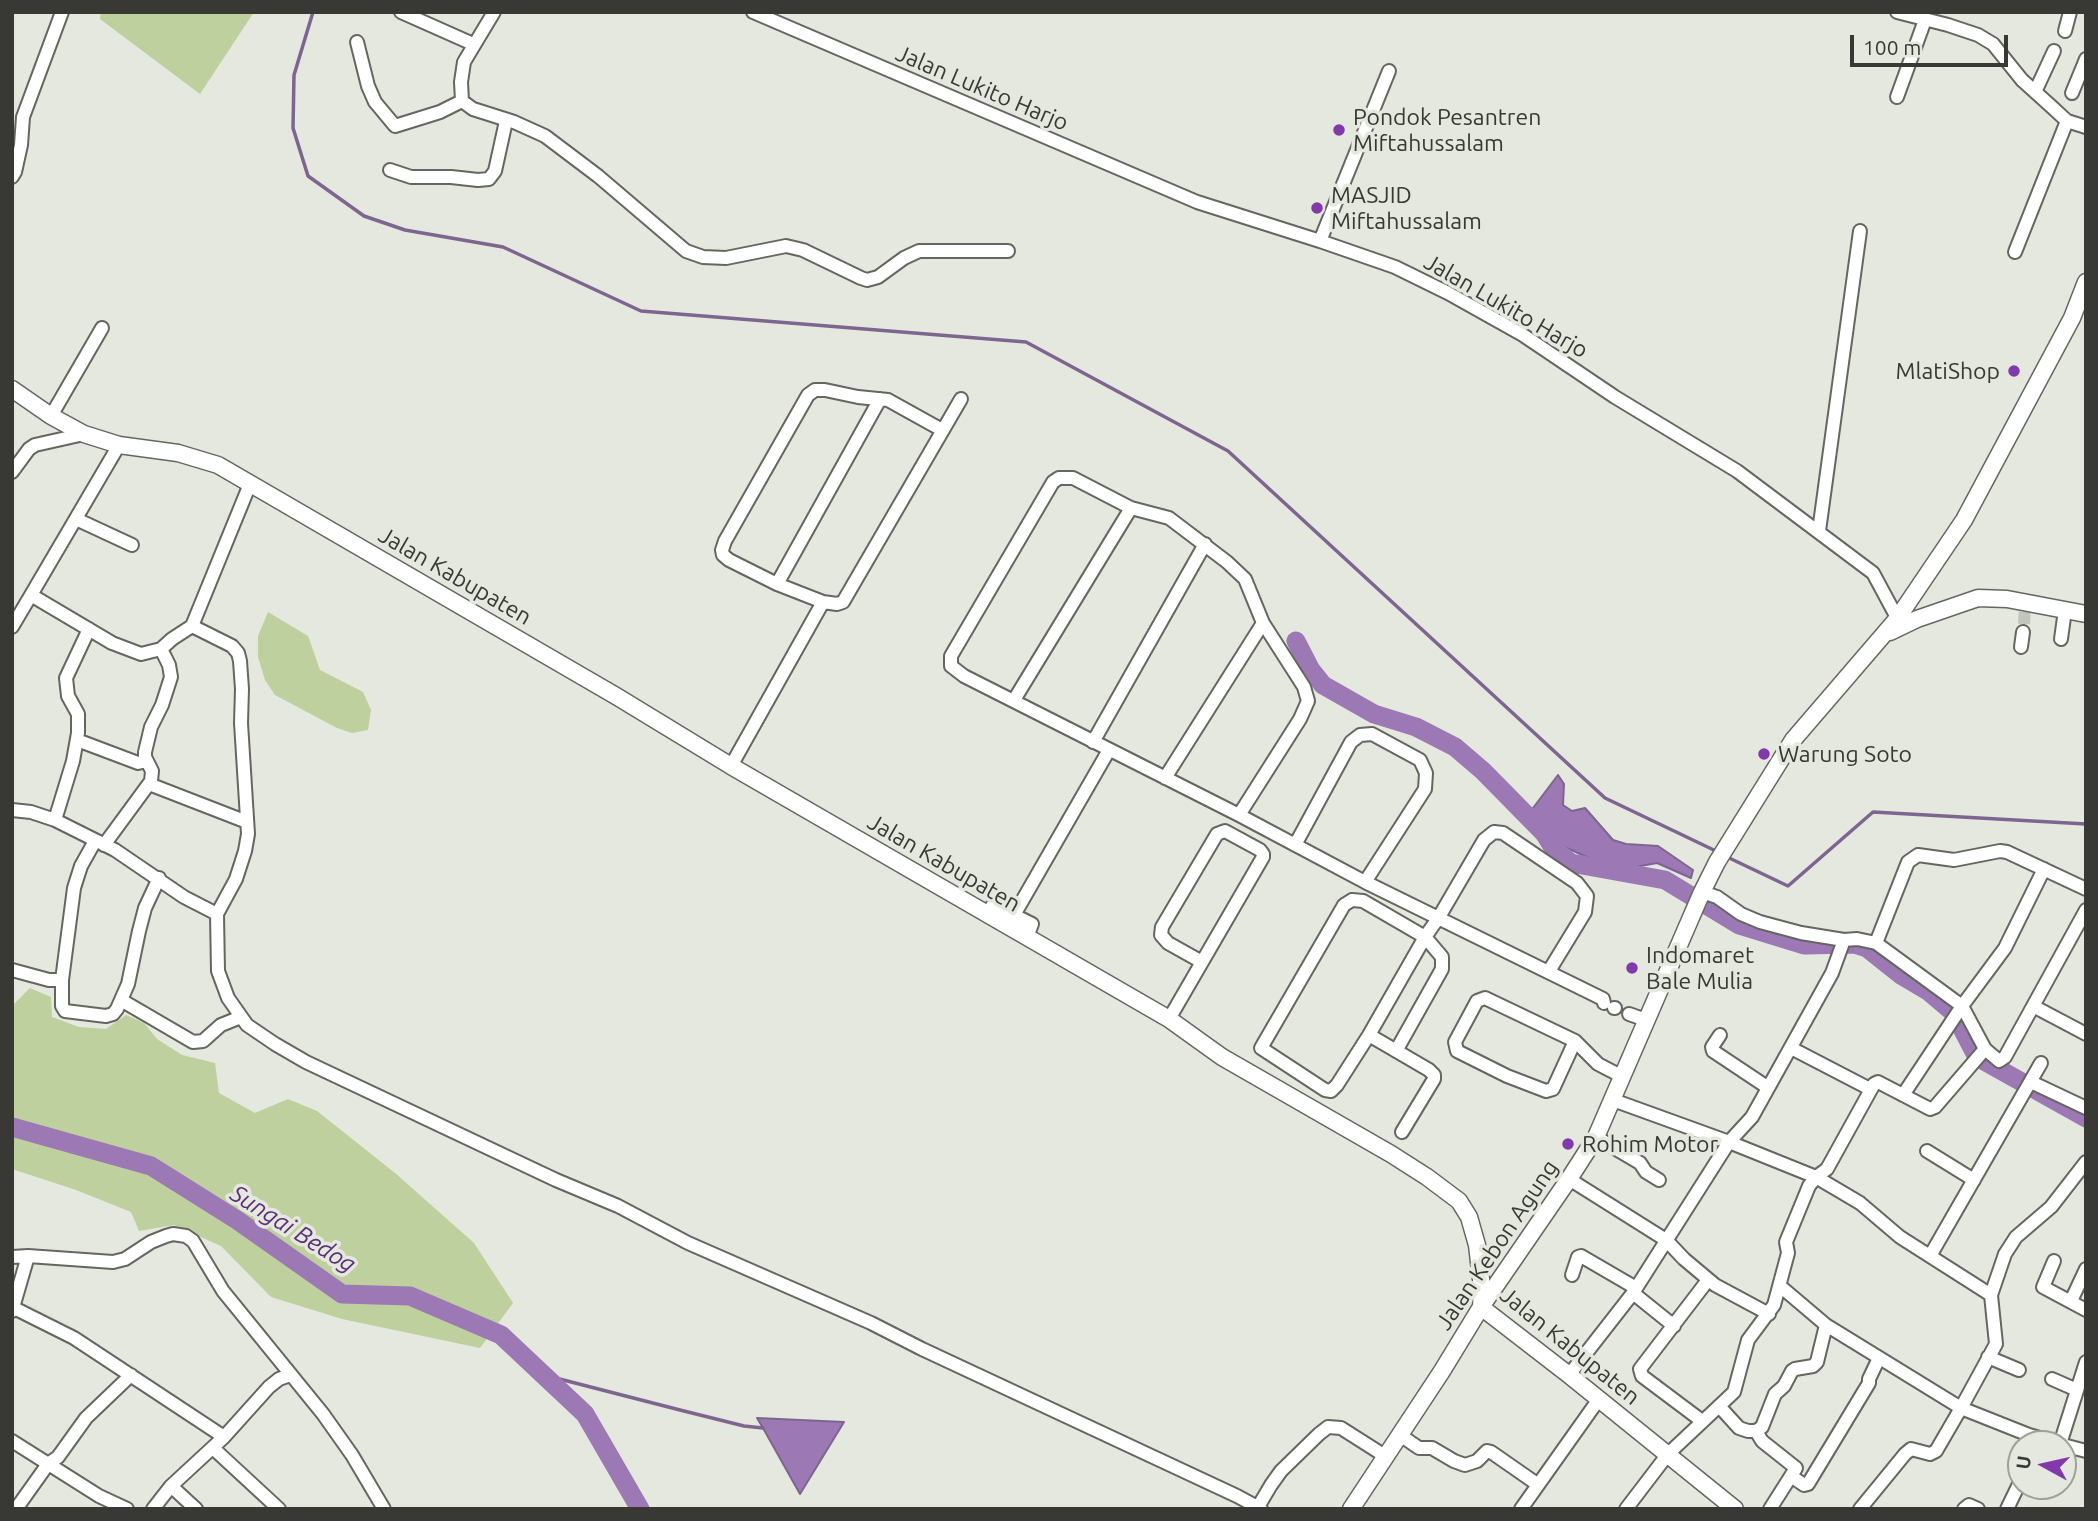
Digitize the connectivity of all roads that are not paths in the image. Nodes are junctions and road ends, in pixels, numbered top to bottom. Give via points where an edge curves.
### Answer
1 (62, 12) edge
2 (401, 12) edge
3 (494, 12) edge
4 (753, 12) edge
5 (1897, 12) edge
6 (2070, 12) edge
7 (1925, 20) junction
8 (2065, 31) dead end
9 (357, 42) dead end
10 (473, 44) junction
11 (2054, 51) dead end
12 (2086, 60) edge
13 (1390, 71) dead end
14 (2035, 92) junction
15 (2072, 93) dead end
16 (1897, 97) dead end
17 (462, 101) junction
18 (506, 121) junction
19 (2067, 121) junction
20 (2086, 127) edge
21 (390, 170) dead end
22 (12, 177) edge
23 (1860, 230) dead end
24 (1320, 241) junction
25 (1008, 251) dead end
26 (2015, 252) dead end
27 (2086, 282) edge
28 (2079, 315) edge
29 (102, 328) dead end
30 (12, 389) edge
31 (880, 399) junction
32 (961, 399) dead end
33 (51, 416) junction
34 (942, 430) junction
35 (84, 435) junction
36 (118, 445) junction
37 (12, 472) edge
38 (250, 484) junction
39 (1131, 508) junction
40 (76, 519) junction
41 (1819, 531) junction
42 (1205, 544) junction
43 (132, 545) dead end
44 (777, 584) junction
45 (31, 595) junction
46 (823, 602) junction
47 (2065, 610) junction
48 (2086, 614) edge
49 (1899, 622) junction
50 (1263, 623) junction
51 (192, 626) junction
52 (12, 627) edge
53 (2023, 628) tunnel mouth
54 (89, 629) junction
55 (2061, 639) dead end
56 (2021, 647) dead end
57 (161, 649) junction
58 (1014, 700) junction
59 (77, 740) junction
60 (1093, 742) junction
61 (1109, 750) junction
62 (147, 761) junction
63 (731, 766) junction
64 (1165, 778) junction
65 (149, 784) junction
66 (12, 810) edge
67 (1239, 815) junction
68 (55, 820) junction
69 (247, 822) junction
70 (99, 843) junction
71 (1295, 845) junction
72 (2044, 869) junction
73 (159, 878) junction
74 (1365, 882) junction
75 (2086, 889) edge
76 (1702, 892) junction
77 (2086, 910) edge
78 (217, 914) junction
79 (987, 914) junction
80 (1014, 915) junction
81 (1439, 917) junction
82 (2082, 926) edge
83 (1027, 937) junction
84 (1425, 937) junction
85 (1844, 940) junction
86 (1876, 943) junction
87 (1202, 962) junction
88 (12, 970) edge
89 (1549, 971) junction
90 (62, 980) junction
91 (121, 1000) junction
92 (1611, 1006) dead end
93 (1962, 1006) junction
94 (2033, 1006) junction
95 (1629, 1014) dead end
96 (241, 1017) junction
97 (1169, 1018) junction
98 (1646, 1020) junction
99 (2086, 1034) edge
100 (1369, 1035) junction
101 (1720, 1035) dead end
102 (1575, 1041) junction
103 (1791, 1048) junction
104 (1396, 1051) junction
105 (1983, 1051) junction
106 (2041, 1063) dead end
107 (1621, 1076) junction
108 (2031, 1082) junction
109 (1767, 1087) junction
110 (1870, 1089) junction
111 (1903, 1096) junction
112 (1613, 1100) junction
113 (2086, 1108) edge
114 (1402, 1132) dead end
115 (1596, 1136) junction
116 (1729, 1142) junction
117 (1927, 1151) dead end
118 (2086, 1162) edge
119 (1816, 1177) junction
120 (1569, 1179) junction
121 (1659, 1180) dead end
122 (1974, 1180) junction
123 (1666, 1240) junction
124 (28, 1256) junction
125 (1930, 1256) junction
126 (12, 1257) edge
127 (2054, 1261) dead end
128 (2086, 1269) edge
129 (1572, 1275) dead end
130 (1709, 1280) junction
131 (1780, 1286) junction
132 (1635, 1291) junction
133 (1991, 1296) junction
134 (2071, 1301) junction
135 (1481, 1307) junction
136 (13, 1309) edge
137 (2086, 1310) edge
138 (1769, 1314) junction
139 (1674, 1325) junction
140 (1826, 1325) junction
141 (1879, 1357) junction
142 (1989, 1357) junction
143 (2086, 1362) edge
144 (2019, 1370) dead end
145 (131, 1375) junction
146 (1569, 1375) junction
147 (290, 1376) junction
148 (2052, 1379) dead end
149 (2077, 1390) junction
150 (1599, 1399) junction
151 (1719, 1406) junction
152 (1961, 1408) junction
153 (1702, 1421) junction
154 (2014, 1430) edge
155 (2065, 1430) edge
156 (1756, 1431) junction
157 (1400, 1434) junction
158 (224, 1437) junction
159 (12, 1441) edge
160 (213, 1448) junction
161 (1668, 1454) junction
162 (1385, 1457) junction
163 (48, 1464) junction
164 (1791, 1476) junction
165 (1537, 1484) junction
166 (171, 1486) junction
167 (1260, 1508) edge
168 (16, 1509) edge
169 (127, 1509) edge
170 (153, 1509) edge
171 (196, 1509) edge
172 (279, 1509) edge
173 (384, 1509) edge
174 (1350, 1509) edge
175 (1521, 1509) edge
176 (1626, 1509) edge
177 (1735, 1509) edge
178 (1770, 1509) edge
179 (1860, 1509) edge
180 (1964, 1509) edge
181 (1978, 1509) edge

1 - 22 street via 23,117
2 - 10 street
3 - 10 street
4 - 24 street, Jalan Lukito Harjo via 1198,202
5 - 7 street
6 - 8 street
7 - 14 street via 1993,44
7 - 16 street
9 - 17 street via 375,102 395,126
10 - 17 street via 461,72
11 - 14 street
12 - 15 street
13 - 24 street
14 - 19 street
17 - 18 street
18 - 21 street via 495,171 489,179 418,178
18 - 25 street via 545,136 694,255 726,258 786,246 867,280 919,251
19 - 20 street
19 - 26 street
23 - 41 street
24 - 41 street, Jalan Lukito Harjo via 1395,267 1523,335 1737,471
27 - 28 main road
28 - 49 main road via 1971,508
29 - 33 street
30 - 33 main road, Jalan Kabupaten
31 - 34 street
31 - 44 street
31 - 44 street via 825,390 808,395 724,541 723,555 729,560
32 - 34 street
33 - 35 main road, Jalan Kabupaten
34 - 46 street via 843,602
35 - 36 main road, Jalan Kabupaten
35 - 37 street via 35,445
36 - 38 main road, Jalan Kabupaten via 178,453 218,465
36 - 40 street
38 - 51 street
38 - 63 main road, Jalan Kabupaten
39 - 42 street via 1169,518
39 - 58 street
39 - 58 street via 1073,478 1053,482 950,662 964,676
40 - 43 street
40 - 45 street
41 - 49 street, Jalan Lukito Harjo via 1873,573
42 - 50 street via 1245,579
42 - 60 street
44 - 46 street
45 - 52 street
45 - 54 street
46 - 63 street
47 - 48 main road, Jalan Kebon Agung
47 - 49 main road, Jalan Kebon Agung via 1978,598
47 - 55 street
49 - 76 main road, Jalan Kebon Agung via 1879,639 1793,740
50 - 64 street
50 - 67 street via 1304,687 1308,701
51 - 57 street
51 - 69 street via 238,653
53 - 56 street
54 - 57 street via 141,654
54 - 59 street via 66,678 68,696 78,714
57 - 62 street via 171,677 151,727
58 - 60 street
59 - 62 street via 138,763
59 - 68 street
60 - 61 street
61 - 64 street
61 - 80 street
62 - 65 street via 152,771
63 - 79 main road, Jalan Kabupaten
64 - 67 street
65 - 69 street
65 - 70 street
66 - 68 street
67 - 71 street
68 - 70 street
69 - 78 street via 242,863
70 - 73 street
70 - 90 street via 81,866 74,888
71 - 74 street
71 - 74 street via 1351,742 1360,735 1373,734 1420,760 1426,773 1424,789
72 - 75 street
72 - 86 street via 2000,851 1954,860 1914,857
72 - 93 street via 2005,948
73 - 78 street
73 - 91 street via 145,908
74 - 81 street
76 - 85 street via 1748,918
76 - 98 main road, Jalan Kebon Agung
77 - 82 street
78 - 96 street via 218,971
79 - 80 street via 994,903
79 - 83 main road, Jalan Kabupaten
80 - 83 street via 1032,924
81 - 84 street
81 - 89 street
81 - 89 street via 1484,840 1494,832 1503,833 1577,883 1587,896 1586,912
82 - 94 street
83 - 97 main road, Jalan Kabupaten
84 - 100 street
84 - 100 street via 1363,901 1344,905 1261,1048 1331,1091
84 - 104 street via 1442,957 1442,970
85 - 86 street
85 - 103 street via 1832,973
86 - 93 street
87 - 87 street via 1161,935 1217,834 1225,831 1260,850 1263,857
87 - 97 street
88 - 90 street
89 - 92 street
90 - 91 street via 65,1011 106,1016 113,1014
91 - 96 street via 197,1042
93 - 105 street
93 - 111 street
94 - 99 street
94 - 105 street via 2003,1060
95 - 98 street
96 - 167 street via 260,1035 306,1062
97 - 135 main road, Jalan Kabupaten via 1222,1057 1391,1154 1459,1201 1477,1245
98 - 107 main road, Jalan Kebon Agung
100 - 104 street
101 - 109 street via 1713,1051
102 - 102 street via 1553,1089 1546,1091 1457,1051 1455,1042 1480,998
102 - 107 street via 1598,1064
103 - 109 street
103 - 110 street
104 - 114 street via 1434,1075
105 - 111 street via 1935,1107 1927,1108
106 - 108 street
107 - 112 main road, Jalan Kebon Agung
108 - 113 street
108 - 122 street
109 - 116 street via 1752,1117
110 - 111 street via 1878,1082
110 - 119 street via 1827,1169
112 - 115 main road, Jalan Kebon Agung
112 - 116 street
115 - 120 main road, Jalan Kebon Agung
115 - 121 street
116 - 119 street
116 - 123 street
117 - 122 street
118 - 133 street via 2051,1207 2009,1246
119 - 125 street via 1860,1203 1899,1237
119 - 131 street via 1788,1233
120 - 123 street
120 - 135 main road, Jalan Kebon Agung
122 - 125 street
123 - 130 street
123 - 132 street
124 - 126 street
124 - 136 street
124 - 147 street via 113,1262 166,1236 186,1236
125 - 133 street
127 - 134 street via 2043,1287
128 - 134 street
129 - 132 street via 1581,1256
130 - 138 street
130 - 139 street
131 - 138 street
131 - 140 street
132 - 139 street
132 - 146 street
133 - 142 street via 1997,1340
134 - 137 street
135 - 146 main road, Jalan Kabupaten
135 - 157 main road, Jalan Kebon Agung
136 - 145 street via 74,1338
138 - 151 street via 1748,1340 1734,1392
139 - 153 street via 1640,1369 1642,1376
140 - 141 street
140 - 156 street via 1817,1362 1792,1371
141 - 152 street
141 - 164 street via 1869,1383 1808,1484
142 - 144 street
142 - 152 street
143 - 149 street
145 - 158 street
145 - 163 street via 86,1418
146 - 150 main road, Jalan Kabupaten
147 - 158 street via 269,1387
147 - 173 street via 345,1445
148 - 149 street
149 - 155 street
150 - 161 main road, Jalan Kabupaten
150 - 165 street
151 - 153 street
151 - 156 street via 1740,1428
152 - 154 street
152 - 179 street via 1936,1451 1905,1454
153 - 161 street
156 - 164 street via 1794,1465
157 - 162 main road, Jalan Kebon Agung
157 - 165 street via 1419,1448 1432,1448 1465,1465 1491,1452
158 - 160 street
159 - 163 street
160 - 166 street
160 - 172 street
161 - 176 street
161 - 177 main road, Jalan Kabupaten
162 - 167 street via 1341,1428 1328,1427 1281,1471
162 - 174 main road, Jalan Kebon Agung
163 - 168 street
163 - 169 street
164 - 178 street
165 - 175 street
166 - 170 street
166 - 171 street
180 - 181 street via 1969,1505

